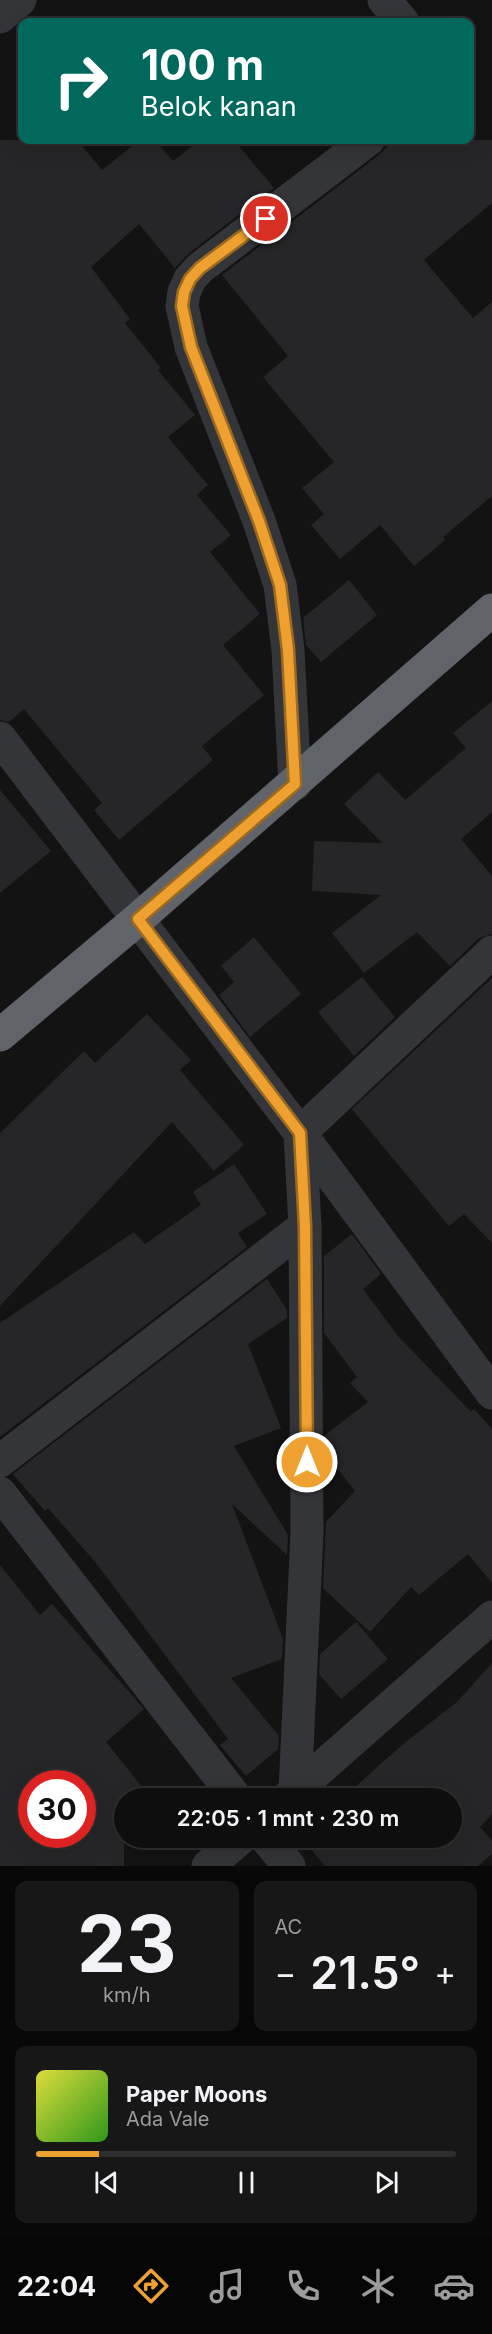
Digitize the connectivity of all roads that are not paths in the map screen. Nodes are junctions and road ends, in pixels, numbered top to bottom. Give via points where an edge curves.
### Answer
1 (384, 0) edge
2 (400, 18) edge
3 (363, 144) edge
4 (492, 610) edge
5 (0, 738) edge
6 (295, 784) junction
7 (138, 919) junction
8 (492, 952) edge
9 (0, 1035) edge
10 (300, 1133) junction
11 (305, 1226) junction
12 (492, 1393) edge
13 (0, 1461) edge
14 (0, 1494) edge
15 (492, 1617) edge
16 (228, 1788) edge
17 (291, 1788) edge
18 (299, 1788) edge
19 (230, 1848) edge
20 (275, 1848) edge
21 (208, 1866) edge
22 (290, 1866) edge

1 - 2 street
3 - 6 street via 200,268 190,279 182,306 191,347 280,585 288,650
4 - 6 highway
5 - 7 street
6 - 7 highway
7 - 9 highway
7 - 10 street
8 - 10 street
10 - 11 street
10 - 12 street
11 - 13 street
11 - 17 street via 307,1533
14 - 16 street
15 - 18 street
19 - 21 street
20 - 22 street

